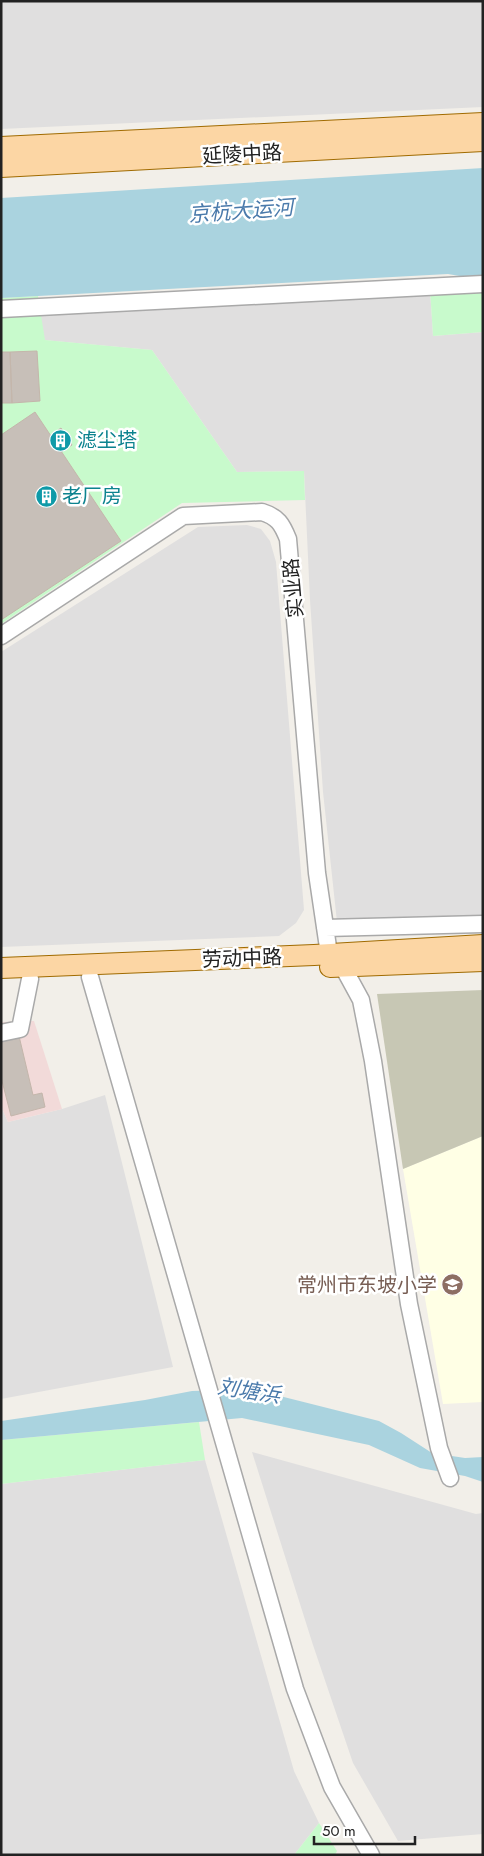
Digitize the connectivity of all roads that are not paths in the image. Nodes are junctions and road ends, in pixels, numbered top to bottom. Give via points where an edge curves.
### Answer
1 (483, 123) edge
2 (483, 141) edge
3 (1, 147) edge
4 (1, 167) edge
5 (483, 284) edge
6 (1, 309) edge
7 (1, 636) edge
8 (483, 924) edge
9 (325, 928) junction
10 (483, 945) edge
11 (336, 961) junction
12 (483, 961) edge
13 (1, 968) edge
14 (90, 977) junction
15 (30, 979) junction
16 (1, 980) edge
17 (1, 1033) edge
18 (450, 1478) dead end
19 (371, 1855) edge

1 - 3 main road, 延陵中路
2 - 4 main road, 延陵中路
5 - 6 street
7 - 9 street, 实业路 via 183,516 262,512 274,516 288,539 317,874
8 - 9 street
9 - 11 street, 实业路
10 - 11 main road, 劳动中路
11 - 12 main road, 劳动中路
11 - 13 main road, 劳动中路
11 - 14 main road, 劳动中路
11 - 18 street via 361,1000 409,1304 439,1448
14 - 15 main road, 劳动中路
14 - 19 street via 295,1689 332,1787
15 - 16 main road, 劳动中路
15 - 17 street via 20,1029

